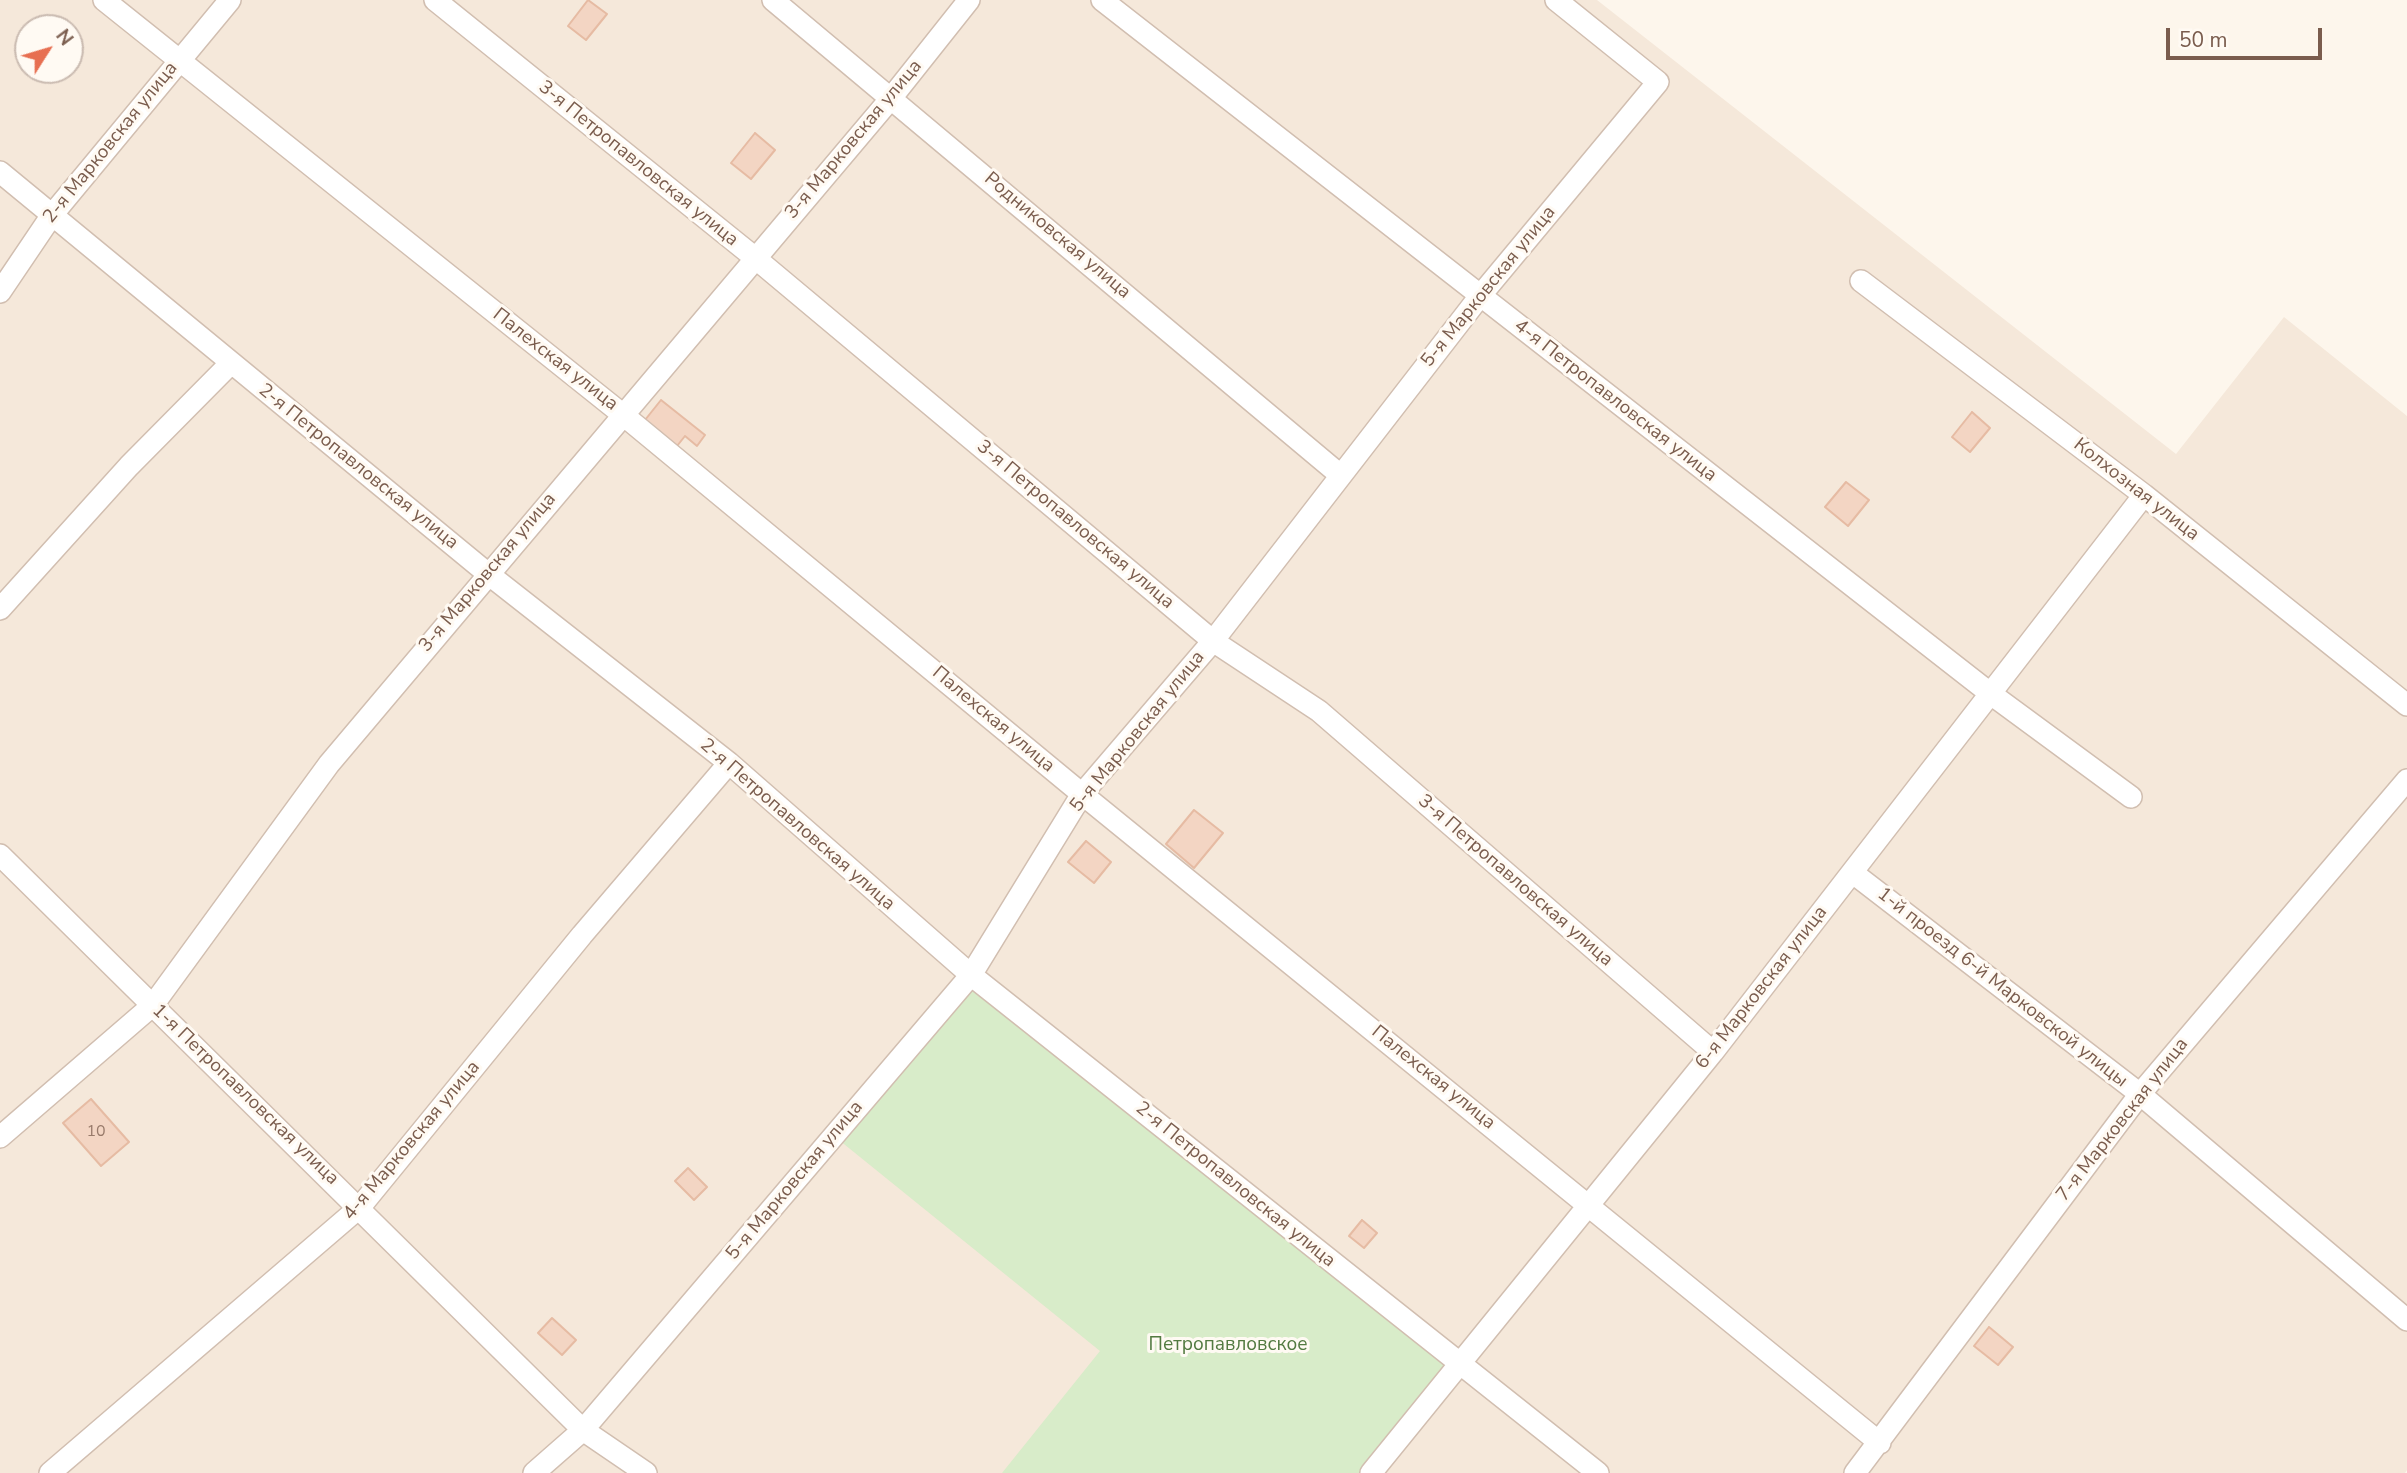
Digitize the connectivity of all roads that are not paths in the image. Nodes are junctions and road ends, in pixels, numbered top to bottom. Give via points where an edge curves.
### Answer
1 (104, 0) edge
2 (230, 0) edge
3 (435, 0) edge
4 (773, 0) edge
5 (969, 0) edge
6 (1102, 0) edge
7 (1556, 0) edge
8 (178, 61) junction
9 (892, 97) junction
10 (0, 172) edge
11 (52, 215) junction
12 (754, 257) junction
13 (1861, 281) dead end
14 (0, 292) edge
15 (1480, 296) junction
16 (231, 363) junction
17 (622, 414) junction
18 (1339, 474) junction
19 (2144, 495) junction
20 (487, 573) junction
21 (0, 609) edge
22 (1213, 641) junction
23 (1991, 694) junction
24 (2407, 705) edge
25 (729, 763) junction
26 (2407, 780) edge
27 (1083, 794) junction
28 (2131, 797) dead end
29 (0, 855) edge
30 (1853, 873) junction
31 (971, 975) junction
32 (153, 1005) junction
33 (1713, 1052) junction
34 (2140, 1094) junction
35 (0, 1137) edge
36 (1587, 1203) junction
37 (360, 1207) junction
38 (2407, 1320) edge
39 (1459, 1363) junction
40 (583, 1430) junction
41 (1880, 1443) junction
42 (50, 1473) edge
43 (534, 1473) edge
44 (646, 1473) edge
45 (1371, 1473) edge
46 (1598, 1473) edge
47 (1855, 1473) edge

1 - 8 street, Палехская улица
2 - 8 street, 2-я Марковская улица
3 - 12 street, 3-я Петропавловская улица
4 - 9 street, Родниковская улица
5 - 9 street, 3-я Марковская улица
6 - 15 street, 4-я Петропавловская улица
7 - 15 street, 5-я Марковская улица via 1658,82
8 - 11 street, 2-я Марковская улица
8 - 17 street, Палехская улица
9 - 12 street, 3-я Марковская улица
9 - 18 street, Родниковская улица
10 - 11 street, 2-я Петропавловская улица
11 - 14 street, 2-я Марковская улица
11 - 16 street, 2-я Петропавловская улица
12 - 17 street, 3-я Марковская улица
12 - 22 street, 3-я Петропавловская улица
13 - 19 street, Колхозная улица
15 - 18 street, 5-я Марковская улица
15 - 23 street, 4-я Петропавловская улица
16 - 20 street, 2-я Петропавловская улица
16 - 21 street via 129,466
17 - 20 street, 3-я Марковская улица
17 - 27 street, Палехская улица
18 - 22 street, 5-я Марковская улица
19 - 23 street, 6-я Марковская улица
19 - 24 street, Колхозная улица
20 - 25 street, 2-я Петропавловская улица
20 - 32 street, 3-я Марковская улица via 329,764
22 - 27 street, 5-я Марковская улица
22 - 33 street, 3-я Петропавловская улица via 1318,711
23 - 28 street, 4-я Петропавловская улица
23 - 30 street, 6-я Марковская улица
25 - 31 street, 2-я Петропавловская улица
25 - 37 street, 4-я Марковская улица
26 - 34 street, 7-я Марковская улица
27 - 31 street, 5-я Марковская улица
27 - 36 street, Палехская улица
29 - 32 street, 1-я Петропавловская улица
30 - 33 street, 6-я Марковская улица
30 - 34 street, 1-й проезд 6-й Марковской улицы
31 - 39 street, 2-я Петропавловская улица
31 - 40 street, 5-я Марковская улица
32 - 35 street, 3-я Марковская улица
32 - 37 street, 1-я Петропавловская улица
33 - 36 street, 6-я Марковская улица
34 - 38 street, 1-й проезд 6-й Марковской улицы
34 - 41 street, 7-я Марковская улица
36 - 39 street, 6-я Марковская улица
36 - 41 street, Палехская улица
37 - 40 street, 1-я Петропавловская улица
37 - 42 street, 4-я Марковская улица
39 - 45 street, 6-я Марковская улица
39 - 46 street, 2-я Петропавловская улица
40 - 43 street, 5-я Марковская улица
40 - 44 street, 1-я Петропавловская улица
41 - 47 street, 7-я Марковская улица

